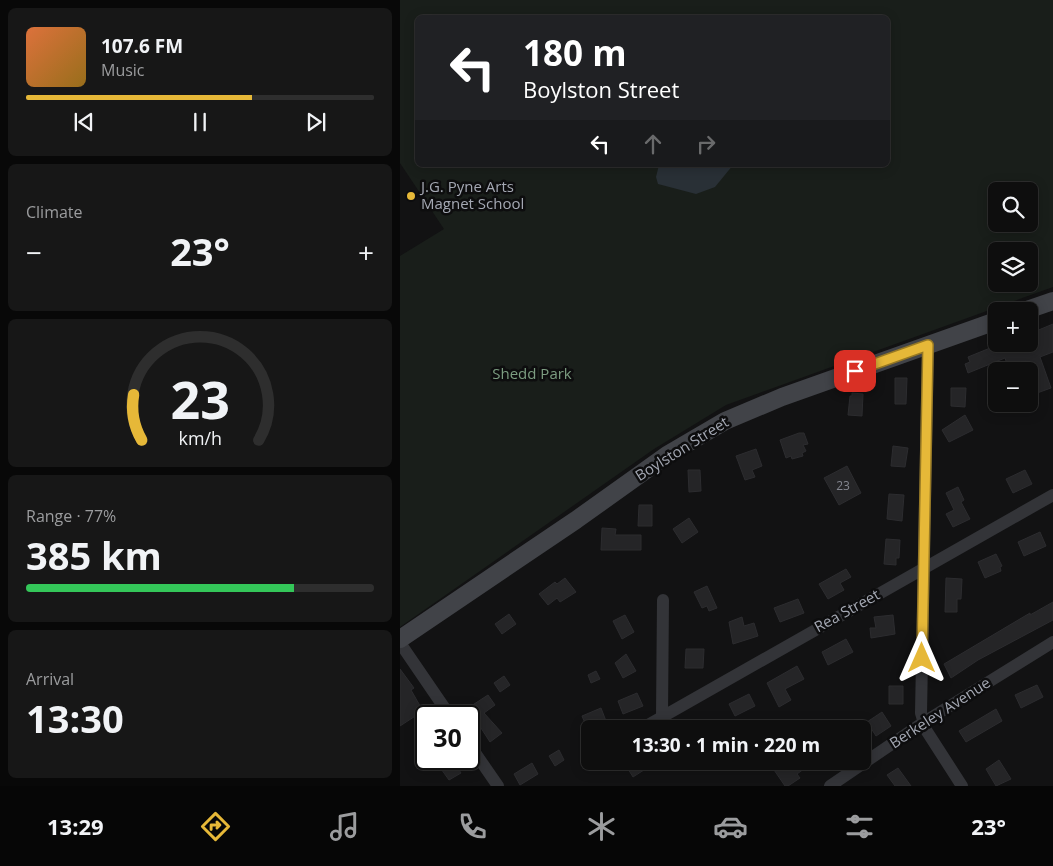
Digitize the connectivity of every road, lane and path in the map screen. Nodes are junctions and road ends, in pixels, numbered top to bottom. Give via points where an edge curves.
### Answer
1 (1053, 301) edge
2 (1038, 306) edge
3 (988, 324) edge
4 (928, 345) junction
5 (1053, 495) edge
6 (922, 568) junction
7 (663, 600) dead end
8 (400, 639) edge
9 (1053, 642) edge
10 (400, 643) edge
11 (442, 705) edge
12 (662, 715) junction
13 (654, 720) edge
14 (924, 722) junction
15 (480, 760) edge
16 (498, 786) edge
17 (830, 786) edge
18 (962, 786) edge

1 - 2 main road
3 - 4 main road, Boylston Street
4 - 6 street
4 - 8 main road, Boylston Street via 725,421 667,455
5 - 6 street, Rea Street
6 - 12 street, Rea Street
6 - 14 street via 921,713
7 - 12 street
9 - 14 street, Berkeley Avenue
10 - 11 street
12 - 13 street, Rea Street
14 - 17 street, Berkeley Avenue
14 - 18 street
15 - 16 street

